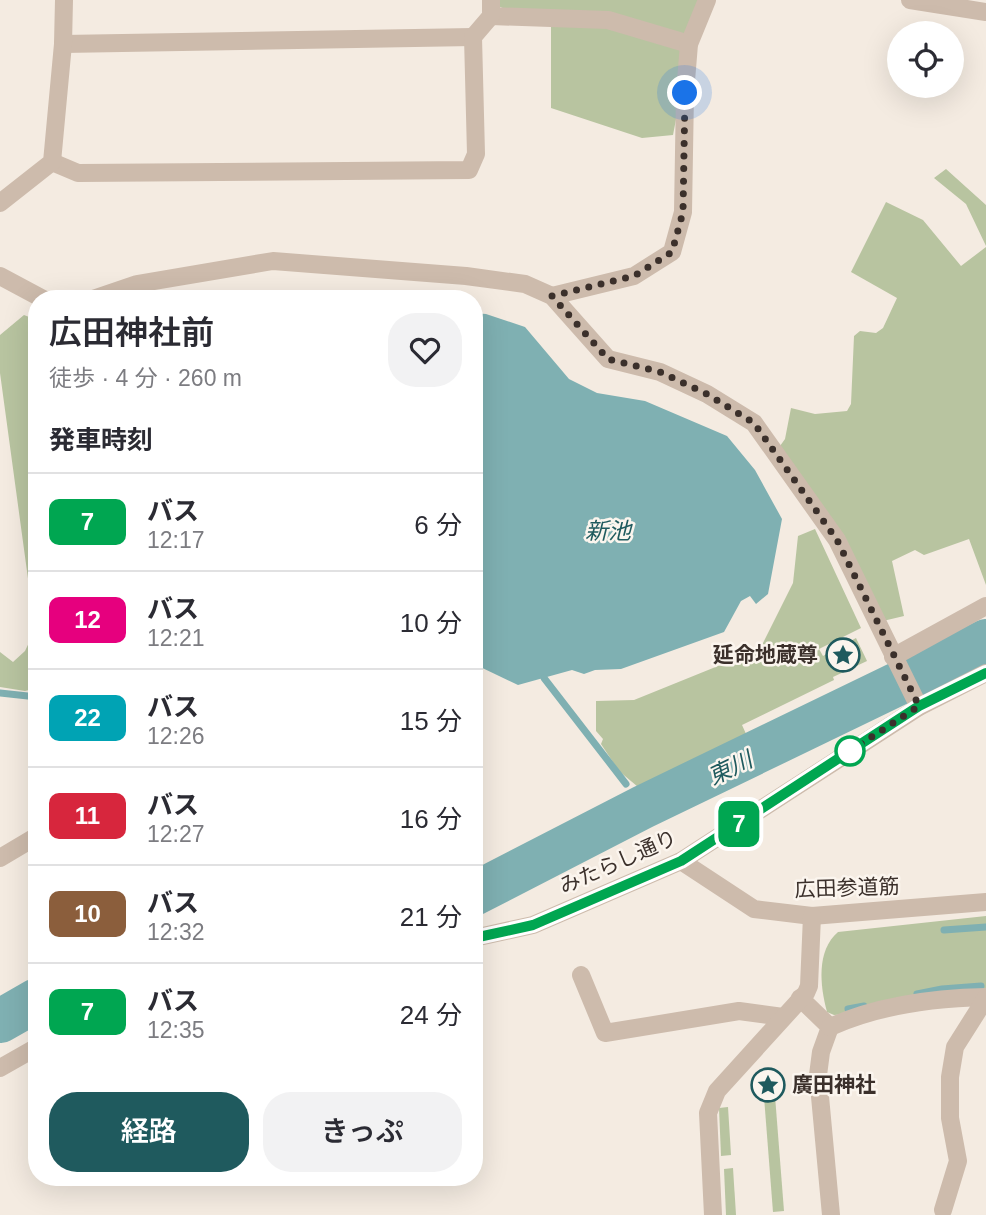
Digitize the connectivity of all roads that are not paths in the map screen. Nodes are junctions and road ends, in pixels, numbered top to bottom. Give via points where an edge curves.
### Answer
1 (64, 0) edge
2 (707, 0) edge
3 (909, 0) edge
4 (491, 8) edge
5 (986, 12) edge
6 (472, 37) junction
7 (64, 44) junction
8 (689, 44) junction
9 (52, 162) junction
10 (0, 203) edge
11 (0, 276) edge
12 (119, 290) edge
13 (28, 291) edge
14 (552, 296) junction
15 (986, 606) edge
16 (895, 660) junction
17 (986, 673) edge
18 (916, 701) junction
19 (28, 841) edge
20 (0, 858) edge
21 (681, 861) junction
22 (986, 902) edge
23 (812, 916) junction
24 (483, 936) edge
25 (581, 975) dead end
26 (800, 998) junction
27 (986, 998) edge
28 (783, 1017) junction
29 (830, 1027) junction
30 (28, 1052) edge
31 (0, 1068) edge
32 (943, 1210) dead end
33 (713, 1215) edge
34 (831, 1215) edge

1 - 7 street
2 - 8 street
3 - 5 street
4 - 6 street
4 - 8 street via 608,20
6 - 7 street
6 - 9 street via 476,154 469,170 78,173
7 - 9 street
8 - 14 street via 683,212 672,252 634,276
9 - 10 street
11 - 13 street
12 - 14 street via 273,261 513,282
14 - 16 street via 608,359 660,372 754,423 837,540
15 - 16 street
16 - 18 street
17 - 18 street, みたらし通り
18 - 21 street, みたらし通り
19 - 20 street
21 - 23 street, 広田参道筋 via 754,909
21 - 24 street, みたらし通り via 533,925
22 - 23 street, 広田参道筋
23 - 26 street via 809,986
25 - 28 street via 605,1033 739,1011
26 - 28 street
26 - 29 street
27 - 29 street via 940,998 858,1015
27 - 32 street via 955,1046 950,1118 958,1161
28 - 33 street via 717,1091 708,1113
29 - 34 street via 818,1075
30 - 31 street

